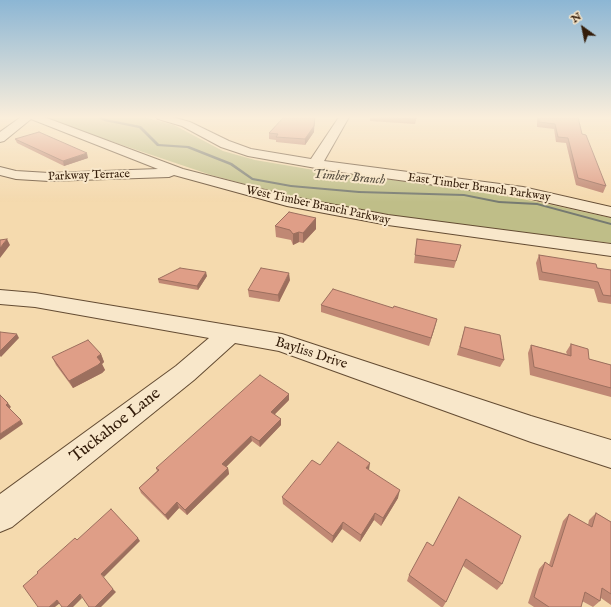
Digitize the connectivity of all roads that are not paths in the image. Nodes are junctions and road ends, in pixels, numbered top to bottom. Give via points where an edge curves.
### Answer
1 (110, 145) edge
2 (228, 145) edge
3 (326, 145) edge
4 (315, 164) junction
5 (0, 172) edge
6 (178, 172) junction
7 (611, 212) edge
8 (611, 250) edge
9 (0, 297) edge
10 (229, 334) junction
11 (611, 454) edge
12 (0, 515) edge

1 - 6 street, West Timber Branch Parkway
2 - 4 street, East Timber Branch Parkway via 243,151
3 - 4 street
4 - 7 street, East Timber Branch Parkway via 523,192
5 - 6 street, Parkway Terrace via 16,176 49,177
6 - 8 street, West Timber Branch Parkway via 279,199 388,220
9 - 10 street, Bayliss Drive via 35,300
10 - 11 street, Bayliss Drive via 282,342 531,429
10 - 12 street, Tuckahoe Lane via 185,373

